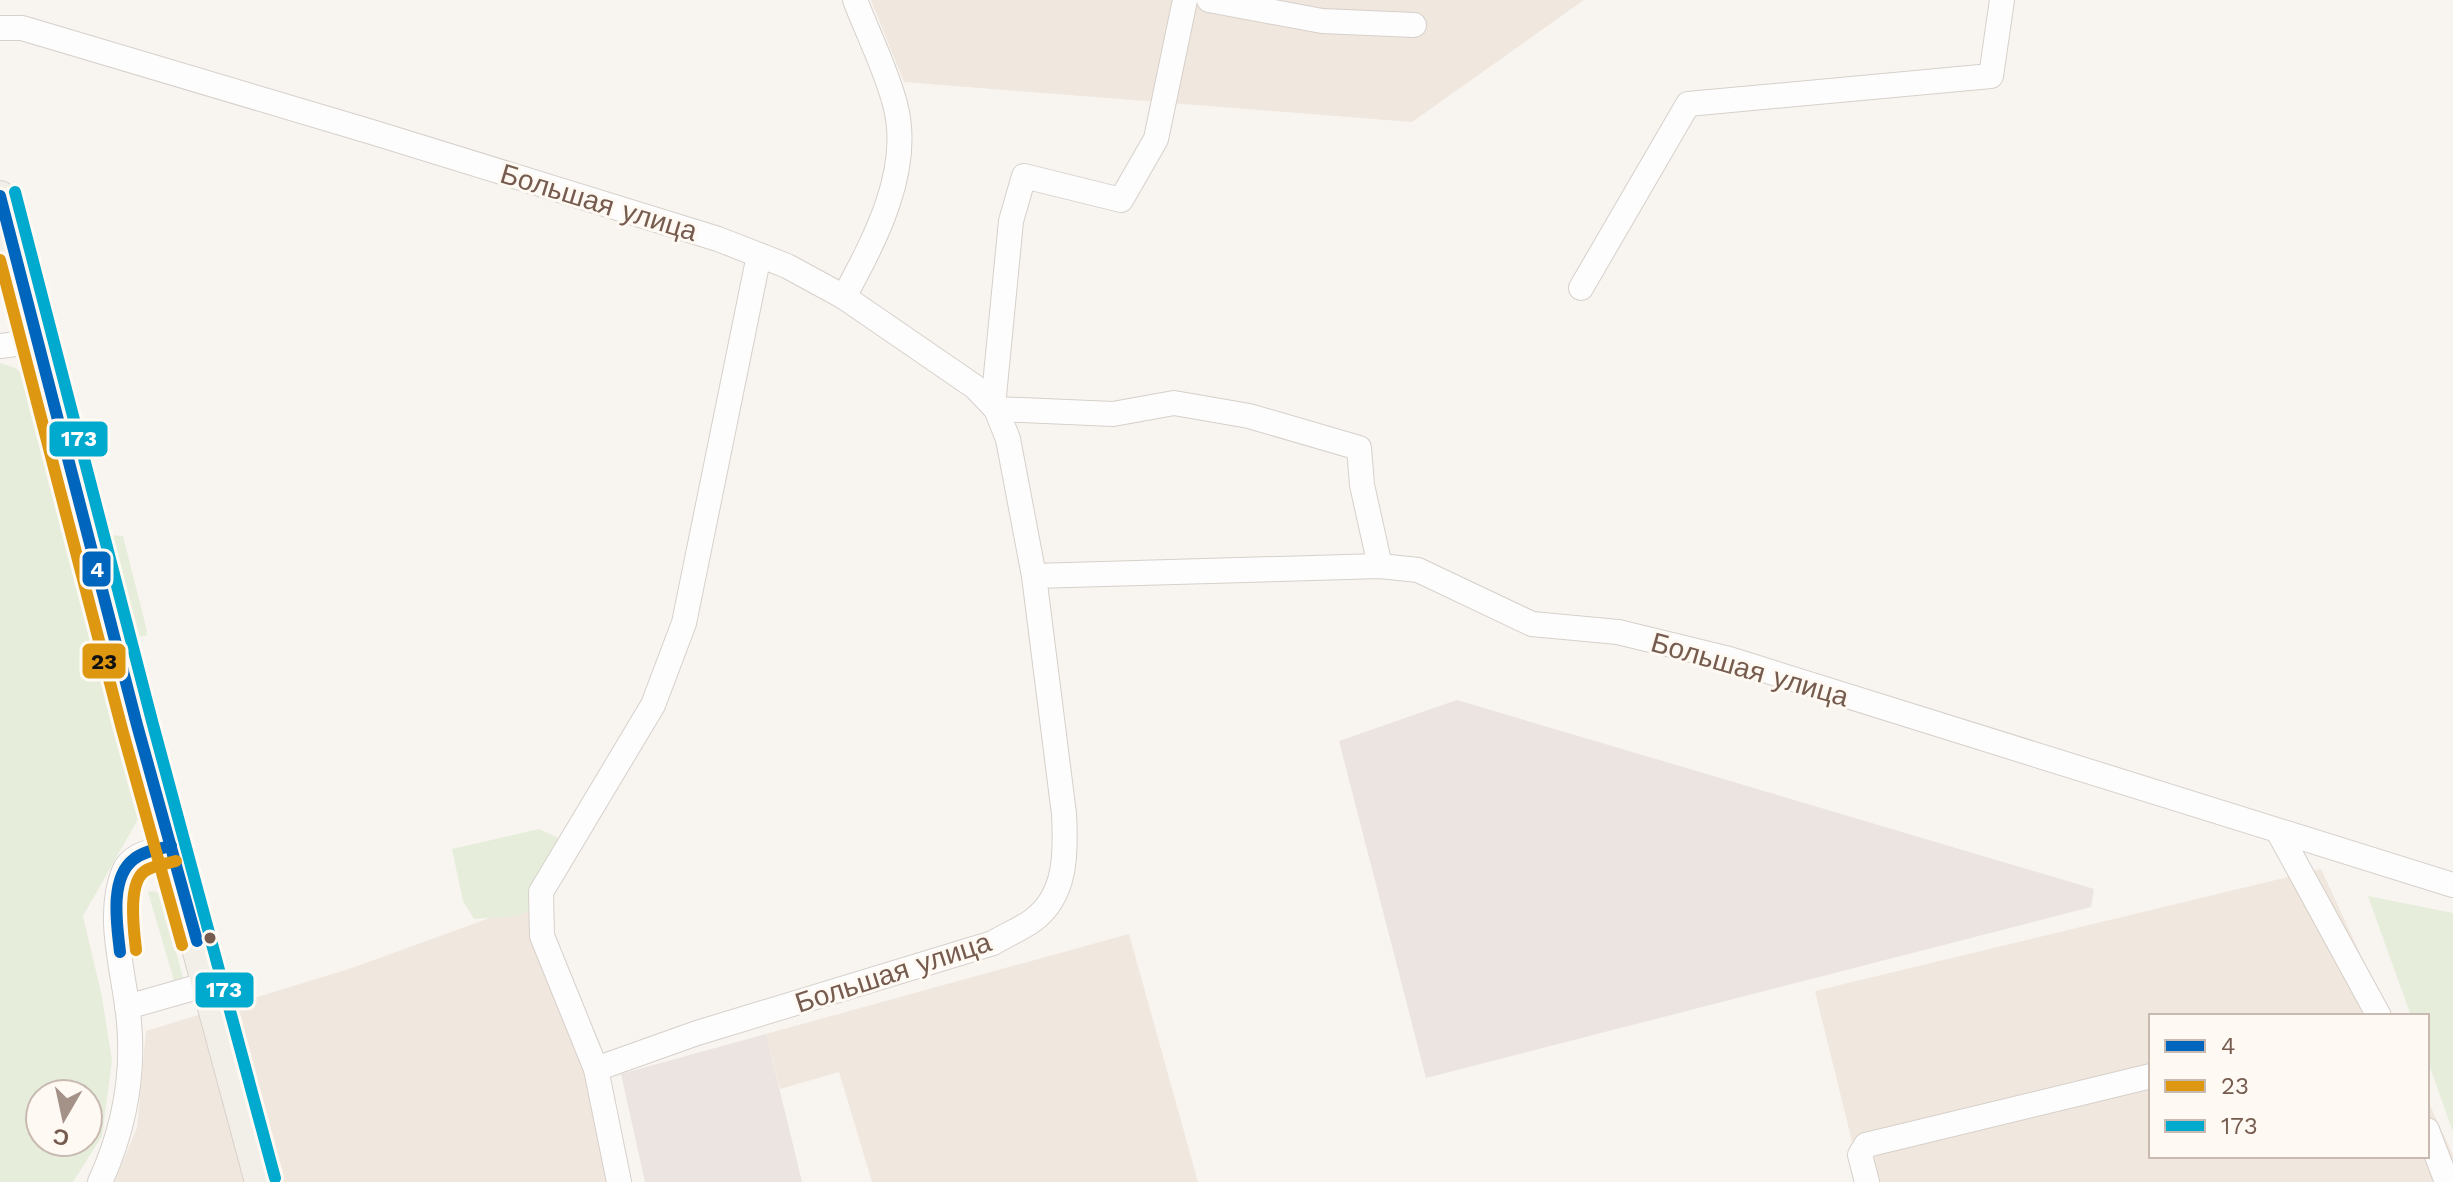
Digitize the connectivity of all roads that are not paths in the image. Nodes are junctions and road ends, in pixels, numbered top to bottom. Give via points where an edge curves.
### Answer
1 (855, 0) edge
2 (1185, 0) edge
3 (1209, 0) edge
4 (2002, 0) edge
5 (1414, 25) dead end
6 (0, 28) edge
7 (0, 196) edge
8 (759, 255) junction
9 (1581, 288) dead end
10 (844, 297) junction
11 (39, 341) junction
12 (0, 346) edge
13 (994, 407) junction
14 (1380, 566) junction
15 (1034, 576) junction
16 (2279, 833) junction
17 (171, 846) junction
18 (2453, 885) edge
19 (208, 984) junction
20 (127, 1007) junction
21 (2378, 1014) edge
22 (596, 1069) junction
23 (2149, 1076) edge
24 (2429, 1135) edge
25 (98, 1179) edge
26 (260, 1182) edge
27 (619, 1182) edge
28 (1867, 1182) edge
29 (2447, 1182) edge

1 - 10 street via 896,105 899,148 875,240
2 - 13 street via 1156,139 1121,200 1024,176 1011,221
3 - 5 street via 1322,21
4 - 9 street via 1991,76 1688,104
6 - 8 street, Большая улица via 22,28 361,129
7 - 11 main road
8 - 10 street, Большая улица
8 - 22 street via 684,623 653,705 541,892 542,936
10 - 13 street, Большая улица via 975,387
11 - 12 street
11 - 17 main road
13 - 14 street via 1113,414 1174,403 1249,416 1359,448
13 - 15 street, Большая улица via 1008,439
14 - 15 street, Большая улица
14 - 16 street, Большая улица via 1418,570 1532,624 1618,632 1729,659
15 - 22 street, Большая улица via 1066,857 1054,896 1034,920 993,943
16 - 18 street, Большая улица
16 - 21 street
17 - 19 main road
17 - 20 street via 137,856 124,871 116,920
19 - 20 street
19 - 26 main road
20 - 25 street via 128,1091 121,1129
22 - 27 street
23 - 28 street via 1866,1145 1860,1155
24 - 29 street

